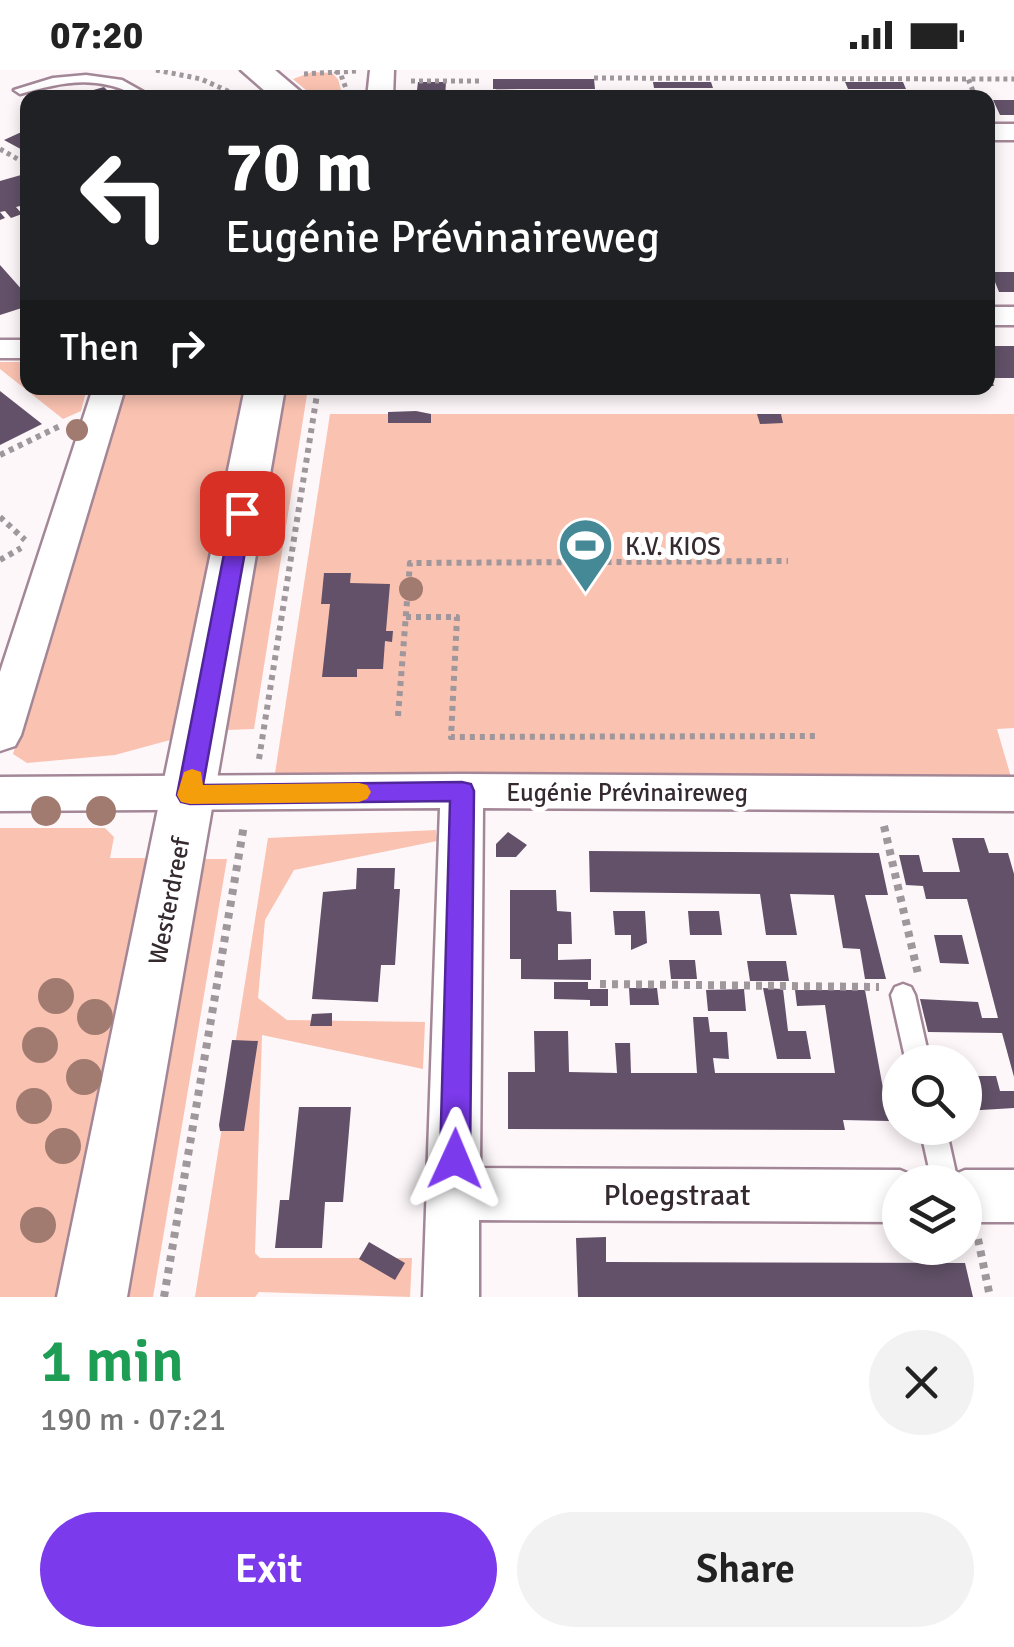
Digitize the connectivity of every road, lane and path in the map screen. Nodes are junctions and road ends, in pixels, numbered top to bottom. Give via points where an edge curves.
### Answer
1 (159, 70) edge
2 (256, 70) edge
3 (334, 70) edge
4 (578, 78) dead end
5 (968, 79) junction
6 (1014, 79) edge
7 (382, 80) edge
8 (3, 84) dead end
9 (295, 87) edge
10 (20, 90) joint
11 (137, 90) edge
12 (225, 90) edge
13 (489, 90) edge
14 (973, 90) edge
15 (265, 395) edge
16 (317, 395) edge
17 (106, 396) edge
18 (0, 455) edge
19 (0, 517) edge
20 (28, 544) dead end
21 (788, 561) dead end
22 (406, 617) junction
23 (398, 716) dead end
24 (0, 735) edge
25 (819, 736) dead end
26 (462, 791) junction
27 (0, 794) edge
28 (251, 794) junction
29 (1014, 794) edge
30 (190, 795) junction
31 (884, 826) dead end
32 (600, 984) dead end
33 (906, 991) junction
34 (915, 1045) edge
35 (455, 1194) junction
36 (882, 1196) edge
37 (985, 1206) edge
38 (92, 1297) edge
39 (164, 1297) edge
40 (451, 1297) edge
41 (990, 1297) edge

1 - 12 path
2 - 9 street
3 - 7 path
3 - 9 path via 312,71
4 - 5 path
5 - 6 path
5 - 14 path
7 - 13 path via 490,79
8 - 10 lane
10 - 11 lane via 49,81 110,80
15 - 30 street, Westerdreef
16 - 28 path
17 - 18 path
17 - 24 street
19 - 20 path
21 - 22 path via 410,563
22 - 23 path
22 - 25 path via 457,617 451,737
26 - 28 street, Eugénie Prévinaireweg
26 - 29 street, Eugénie Prévinaireweg
26 - 35 street
27 - 30 street, Eugénie Prévinaireweg
28 - 30 street, Eugénie Prévinaireweg
28 - 39 path
30 - 38 street, Westerdreef
31 - 33 path via 918,975
32 - 33 path
33 - 34 lane
35 - 36 street, Ploegstraat
35 - 40 street
37 - 41 path

